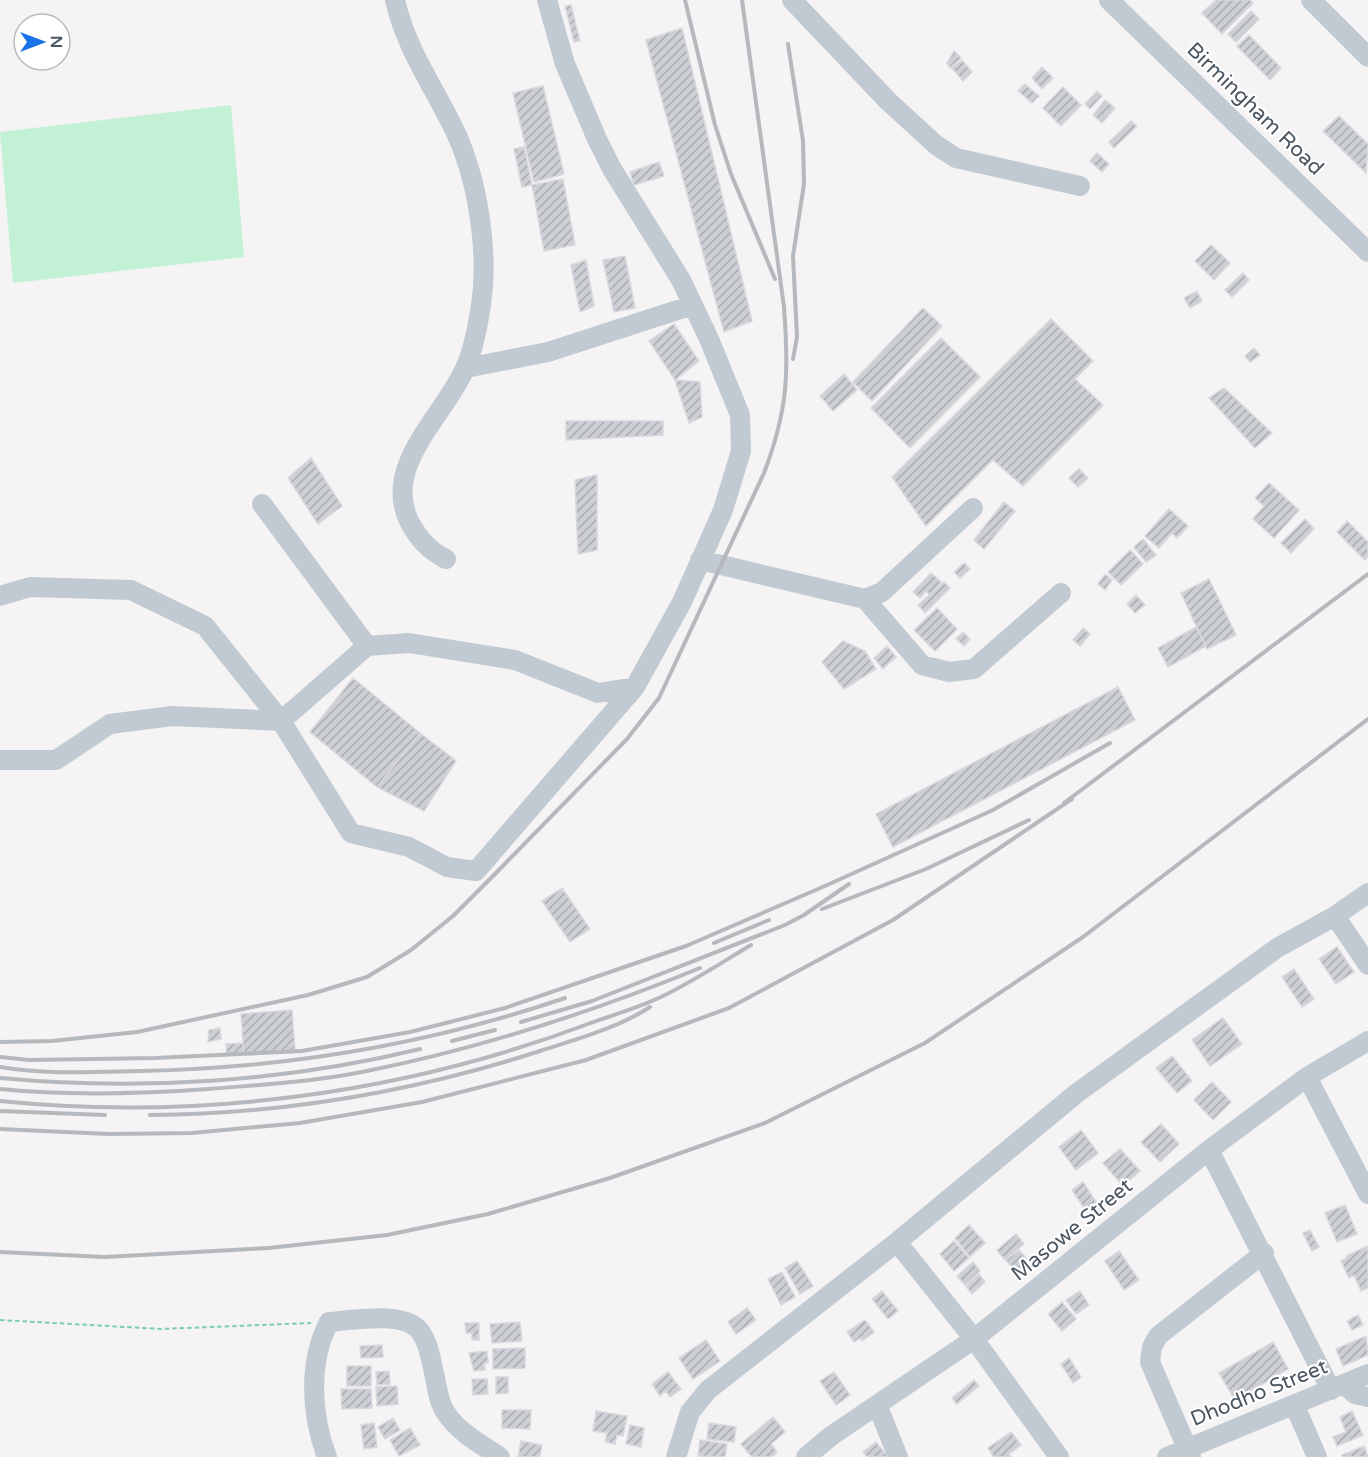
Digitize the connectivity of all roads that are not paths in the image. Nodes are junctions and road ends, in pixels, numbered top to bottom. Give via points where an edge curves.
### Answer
1 (395, 0) edge
2 (547, 0) edge
3 (792, 0) edge
4 (1109, 0) edge
5 (1311, 0) edge
6 (1368, 57) edge
7 (1080, 186) dead end
8 (1368, 252) edge
9 (693, 305) junction
10 (466, 368) junction
11 (262, 504) dead end
12 (973, 508) dead end
13 (446, 559) dead end
14 (700, 560) junction
15 (1061, 593) dead end
16 (0, 596) edge
17 (865, 599) junction
18 (367, 646) junction
19 (635, 687) junction
20 (281, 721) junction
21 (0, 760) edge
22 (1368, 893) edge
23 (1335, 916) junction
24 (1368, 965) edge
25 (1368, 1041) edge
26 (1307, 1077) junction
27 (1209, 1150) junction
28 (1368, 1194) edge
29 (897, 1242) junction
30 (1264, 1253) junction
31 (974, 1339) junction
32 (1368, 1374) edge
33 (1338, 1387) junction
34 (1368, 1397) edge
35 (1296, 1406) junction
36 (878, 1407) junction
37 (1189, 1453) edge
38 (327, 1457) edge
39 (500, 1457) edge
40 (676, 1457) edge
41 (806, 1457) edge
42 (898, 1457) edge
43 (1059, 1457) edge
44 (1167, 1457) edge
45 (1317, 1457) edge

1 - 10 street via 406,40 457,134 477,202 484,249 482,302
2 - 9 street via 565,64 597,139
3 - 7 street via 888,101 956,158
4 - 8 street, Birmingham Road
5 - 6 street
9 - 10 street via 548,352
9 - 14 street via 737,402 742,432 741,451 723,510
10 - 13 street via 412,455 401,490 403,507 414,532 430,550
11 - 18 street
12 - 17 street via 882,592
14 - 17 street
14 - 19 street via 682,602
15 - 17 street via 974,669 949,672 922,665
16 - 20 street via 30,587 131,590 205,626
18 - 19 street via 410,643 515,660 598,693
18 - 20 street
19 - 20 street via 476,871 447,867 410,847 351,833
20 - 21 street via 172,716 110,724 56,760
22 - 23 street
23 - 24 street
23 - 29 street via 1276,948 1077,1093
25 - 26 street, Masowe Street
26 - 27 street, Masowe Street
26 - 28 street
27 - 30 street
27 - 31 street, Masowe Street
29 - 31 street
29 - 40 street via 708,1390 690,1412
30 - 33 street
30 - 37 street via 1158,1336 1152,1347 1150,1362
31 - 36 street, Masowe Street
31 - 43 street
32 - 33 street, Dhodho Street
33 - 34 street
33 - 35 street, Dhodho Street
35 - 37 street, Dhodho Street
35 - 45 street
36 - 41 street, Masowe Street
36 - 42 street
37 - 44 street, Dhodho Street
38 - 39 street via 320,1431 315,1372 319,1341 329,1322 393,1318 417,1327 428,1349 446,1415

